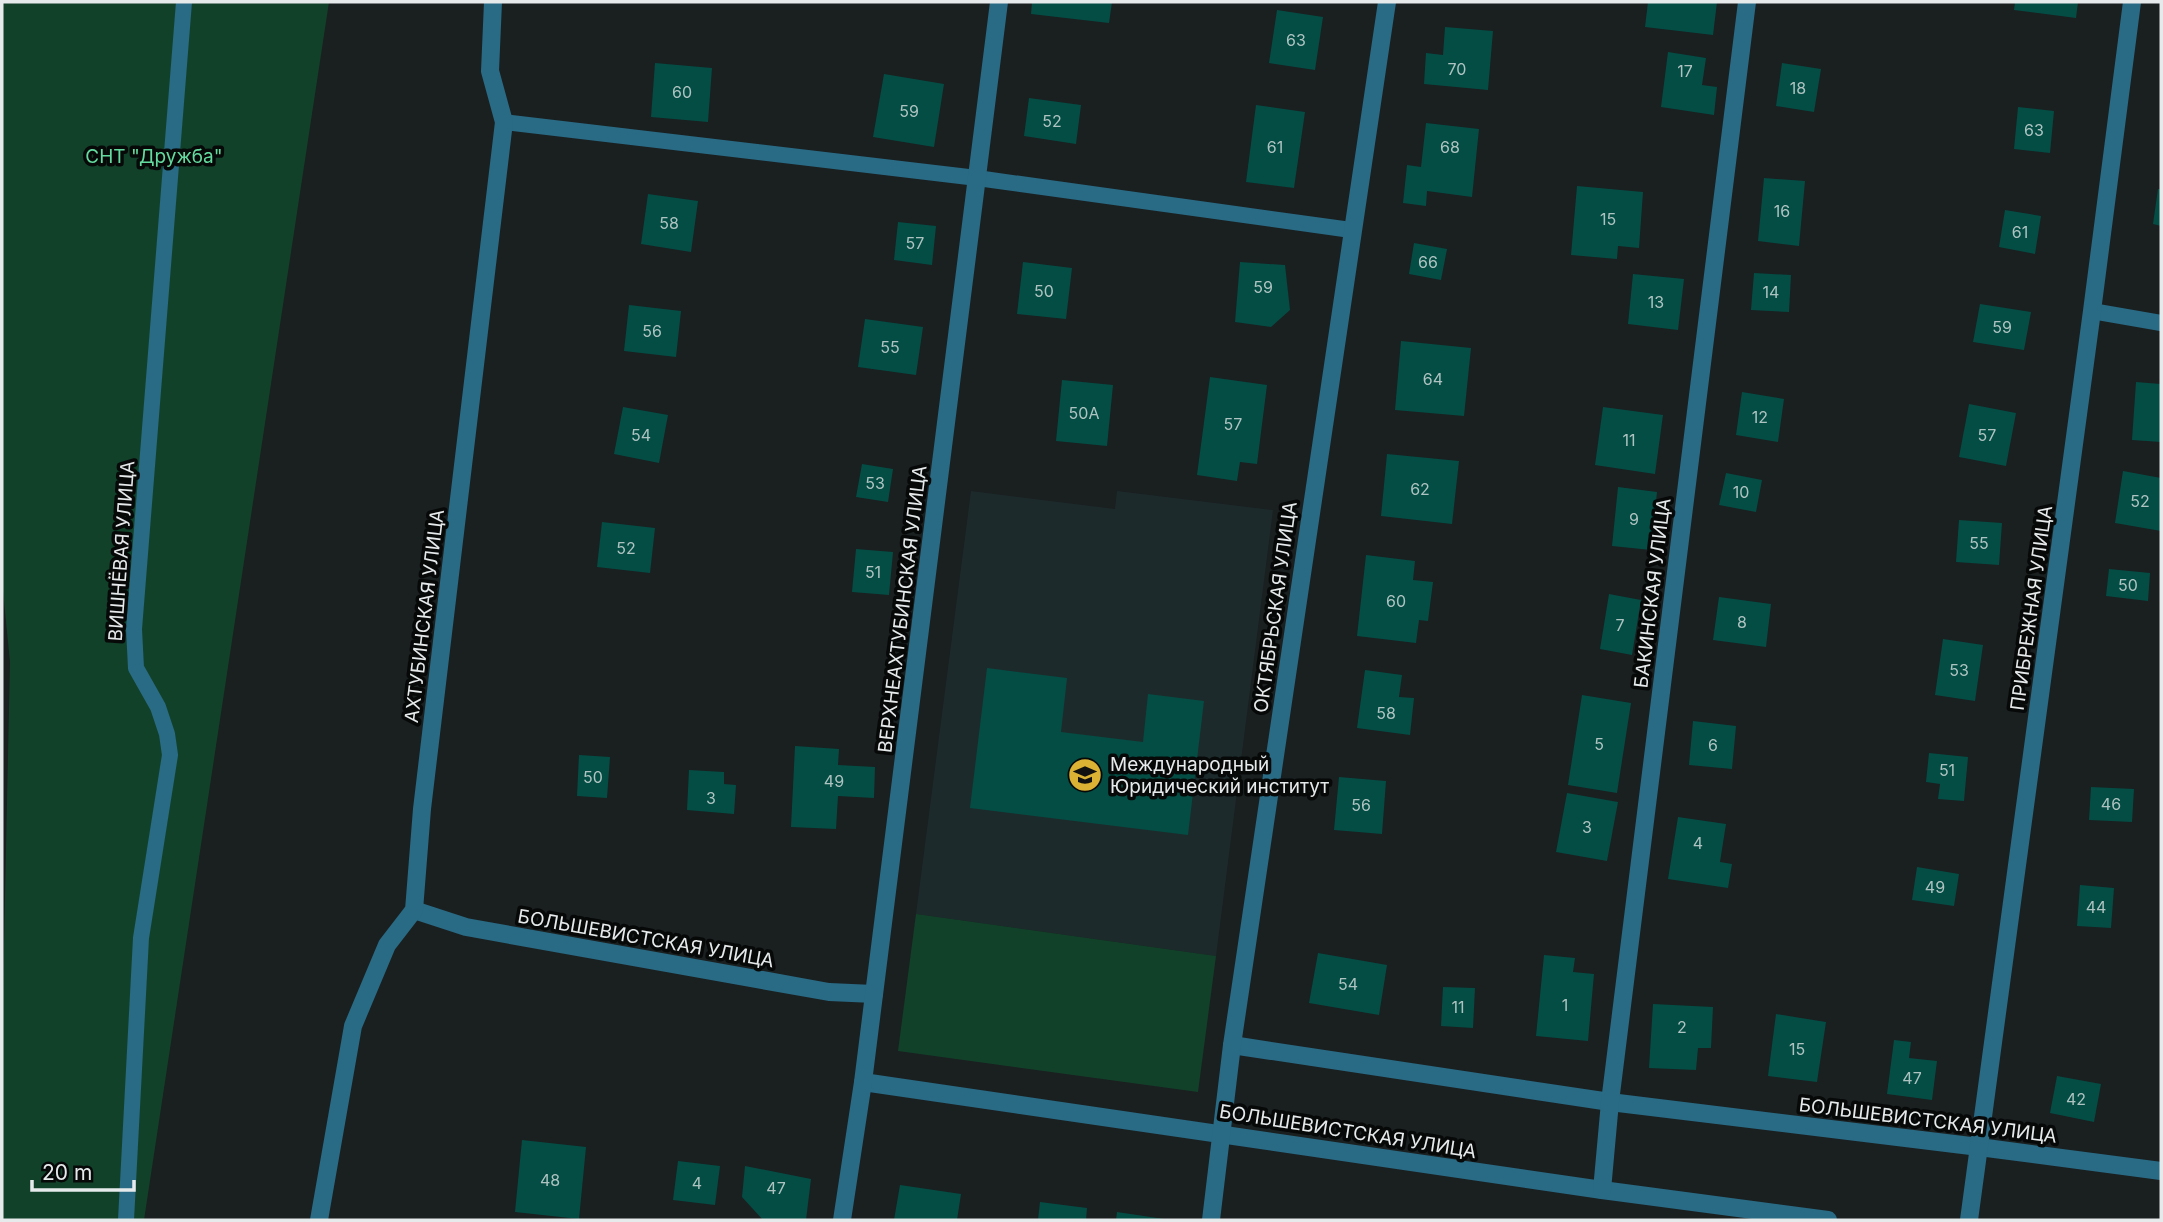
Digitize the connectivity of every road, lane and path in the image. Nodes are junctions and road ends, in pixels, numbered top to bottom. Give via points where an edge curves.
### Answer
1 (184, 2) edge
2 (493, 2) edge
3 (999, 2) edge
4 (1387, 2) edge
5 (1747, 2) edge
6 (2132, 2) edge
7 (504, 122) junction
8 (977, 178) junction
9 (1351, 230) junction
10 (2092, 311) junction
11 (2161, 323) edge
12 (414, 910) junction
13 (874, 994) junction
14 (1232, 1045) junction
15 (863, 1082) junction
16 (1610, 1102) junction
17 (1222, 1133) junction
18 (1979, 1147) junction
19 (2161, 1171) edge
20 (1602, 1190) junction
21 (126, 1220) edge
22 (319, 1220) edge
23 (842, 1220) edge
24 (1211, 1220) edge
25 (1828, 1220) edge
26 (1969, 1220) edge

1 - 21 lane, ВИШНЁВАЯ УЛИЦА via 134,629 136,668 158,707 170,755 141,938
2 - 7 street, АХТУБИНСКАЯ УЛИЦА via 491,71
3 - 8 street, ВЕРХНЕАХТУБИНСКАЯ УЛИЦА
4 - 9 street, ОКТЯБРЬСКАЯ УЛИЦА
5 - 16 street, БАКИНСКАЯ УЛИЦА
6 - 10 street, ПРИБРЕЖНАЯ УЛИЦА
7 - 8 lane
7 - 12 street, АХТУБИНСКАЯ УЛИЦА
8 - 9 lane
8 - 13 street, ВЕРХНЕАХТУБИНСКАЯ УЛИЦА
9 - 14 street, ОКТЯБРЬСКАЯ УЛИЦА
10 - 11 lane
10 - 18 street, ПРИБРЕЖНАЯ УЛИЦА
12 - 13 street, БОЛЬШЕВИСТСКАЯ УЛИЦА via 466,927 829,992
12 - 22 street via 387,944 353,1026
13 - 15 street, ВЕРХНЕАХТУБИНСКАЯ УЛИЦА
14 - 16 street, БОЛЬШЕВИСТСКАЯ УЛИЦА
14 - 17 street, ОКТЯБРЬСКАЯ УЛИЦА
15 - 17 street, БОЛЬШЕВИСТСКАЯ УЛИЦА
15 - 23 street, ВЕРХНЕАХТУБИНСКАЯ УЛИЦА
16 - 18 street, БОЛЬШЕВИСТСКАЯ УЛИЦА
16 - 20 street, БАКИНСКАЯ УЛИЦА
17 - 20 street, БОЛЬШЕВИСТСКАЯ УЛИЦА
17 - 24 street, ОКТЯБРЬСКАЯ УЛИЦА
18 - 19 street, БОЛЬШЕВИСТСКАЯ УЛИЦА
18 - 26 street, ПРИБРЕЖНАЯ УЛИЦА
20 - 25 street, БОЛЬШЕВИСТСКАЯ УЛИЦА

